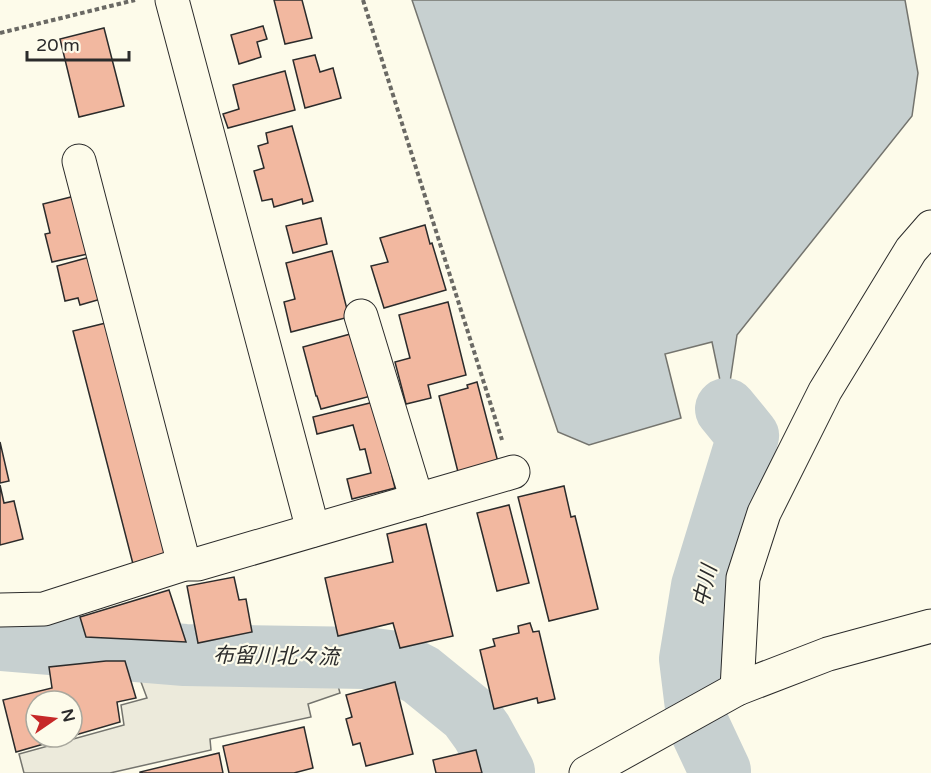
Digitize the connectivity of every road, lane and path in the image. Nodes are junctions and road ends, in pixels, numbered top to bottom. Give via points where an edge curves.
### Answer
1 (135, 0) edge
2 (172, 0) edge
3 (363, 0) edge
4 (0, 33) edge
5 (79, 161) dead end
6 (931, 227) edge
7 (361, 316) dead end
8 (513, 472) joint
9 (417, 500) junction
10 (313, 530) junction
11 (184, 564) junction
12 (0, 610) edge
13 (931, 626) edge
14 (737, 689) junction
15 (586, 773) edge

1 - 4 path
2 - 10 street
3 - 8 path
5 - 11 street
6 - 14 street via 911,250 825,391 764,513 743,578
7 - 9 street
8 - 9 street
9 - 10 street
10 - 11 street via 198,564
11 - 12 street via 44,609
13 - 14 street via 828,654
14 - 15 street

